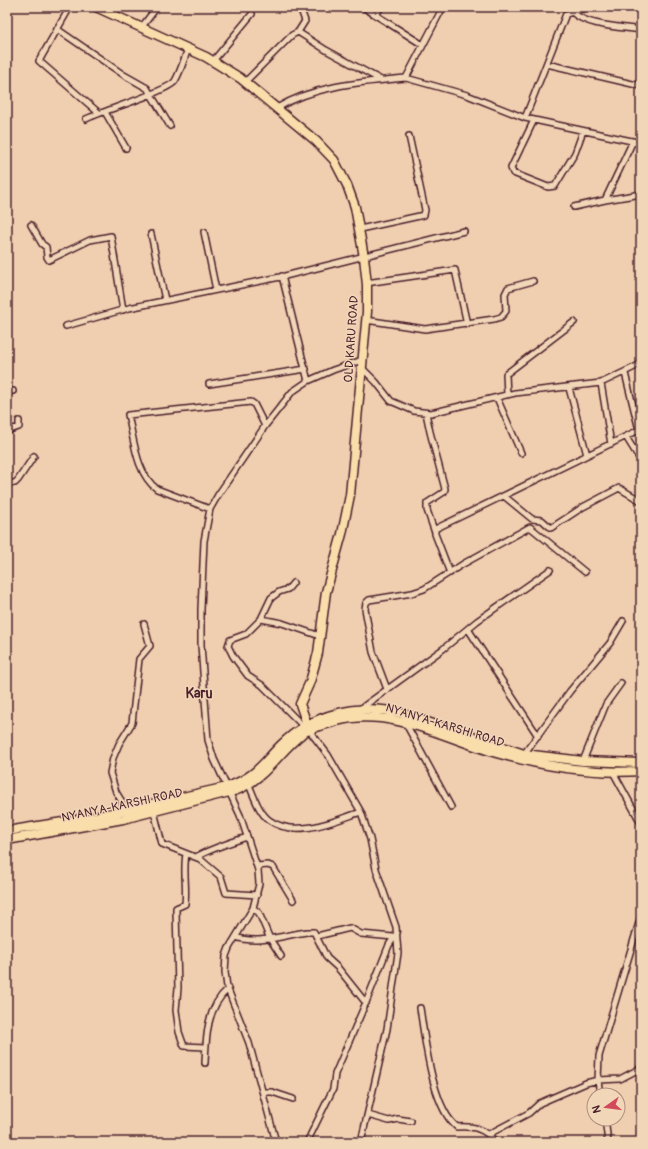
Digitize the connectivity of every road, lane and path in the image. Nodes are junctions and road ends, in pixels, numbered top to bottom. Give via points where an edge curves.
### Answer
1 (70, 7) edge
2 (96, 7) edge
3 (157, 7) edge
4 (300, 7) edge
5 (363, 7) edge
6 (381, 7) edge
7 (443, 7) edge
8 (589, 7) edge
9 (571, 9) edge
10 (252, 14) dead end
11 (376, 16) junction
12 (141, 28) junction
13 (57, 29) junction
14 (641, 30) edge
15 (298, 32) junction
16 (423, 45) junction
17 (188, 49) junction
18 (213, 60) junction
19 (547, 64) junction
20 (406, 78) junction
21 (382, 80) junction
22 (244, 82) junction
23 (641, 86) edge
24 (151, 94) junction
25 (277, 108) junction
26 (105, 112) junction
27 (99, 113) junction
28 (525, 118) junction
29 (86, 119) dead end
30 (534, 120) junction
31 (170, 126) dead end
32 (583, 131) junction
33 (409, 136) dead end
34 (633, 141) junction
35 (641, 143) edge
36 (126, 148) dead end
37 (641, 194) edge
38 (605, 200) junction
39 (574, 207) dead end
40 (31, 225) dead end
41 (360, 229) junction
42 (464, 231) dead end
43 (204, 232) dead end
44 (151, 234) dead end
45 (364, 257) junction
46 (282, 276) junction
47 (533, 281) dead end
48 (366, 283) junction
49 (216, 290) junction
50 (166, 300) junction
51 (123, 310) junction
52 (366, 320) junction
53 (574, 322) dead end
54 (467, 324) junction
55 (66, 326) dead end
56 (361, 364) junction
57 (641, 364) edge
58 (306, 369) junction
59 (625, 373) junction
60 (308, 381) junction
61 (601, 383) junction
62 (209, 384) dead end
63 (569, 388) junction
64 (13, 391) dead end
65 (7, 392) edge
66 (507, 394) junction
67 (497, 398) junction
68 (426, 413) junction
69 (19, 421) dead end
70 (265, 426) junction
71 (640, 430) edge
72 (7, 431) edge
73 (626, 437) junction
74 (611, 444) junction
75 (521, 453) dead end
76 (587, 455) junction
77 (34, 456) dead end
78 (641, 461) edge
79 (7, 483) edge
80 (504, 496) junction
81 (641, 500) edge
82 (210, 509) junction
83 (434, 530) junction
84 (550, 570) dead end
85 (585, 572) dead end
86 (450, 573) junction
87 (293, 583) dead end
88 (261, 619) junction
89 (623, 621) dead end
90 (144, 624) dead end
91 (468, 629) junction
92 (320, 636) junction
93 (621, 682) dead end
94 (387, 689) junction
95 (359, 710) junction
96 (406, 724) junction
97 (306, 727) junction
98 (538, 736) junction
99 (524, 754) junction
100 (583, 761) junction
101 (641, 763) edge
102 (641, 771) edge
103 (613, 772) junction
104 (249, 785) junction
105 (228, 789) junction
106 (451, 807) dead end
107 (127, 810) junction
108 (154, 811) junction
109 (361, 812) junction
110 (641, 823) edge
111 (7, 831) edge
112 (38, 831) junction
113 (247, 837) junction
114 (7, 840) edge
115 (186, 854) junction
116 (196, 857) junction
117 (257, 866) junction
118 (257, 895) junction
119 (293, 900) dead end
120 (253, 908) junction
121 (641, 916) edge
122 (395, 935) junction
123 (317, 936) junction
124 (236, 937) junction
125 (270, 939) junction
126 (281, 956) dead end
127 (228, 989) junction
128 (366, 1003) junction
129 (420, 1008) dead end
130 (205, 1047) junction
131 (205, 1062) dead end
132 (641, 1068) edge
133 (598, 1080) junction
134 (599, 1087) edge
135 (264, 1092) junction
136 (293, 1099) dead end
137 (368, 1115) junction
138 (411, 1121) dead end
139 (606, 1127) edge
140 (489, 1134) junction
141 (276, 1142) edge
142 (307, 1142) edge
143 (361, 1142) edge
144 (495, 1142) edge
145 (608, 1142) edge

1 - 13 street
2 - 12 main road, OLD KARU ROAD
3 - 12 street
4 - 15 street via 305,21
5 - 11 street
6 - 11 street
7 - 16 street
8 - 9 street
9 - 14 street via 576,15 594,23
9 - 19 street via 566,14
10 - 18 street
11 - 16 street
12 - 17 main road, OLD KARU ROAD
13 - 24 street via 124,75 143,84
13 - 27 street via 39,59 40,63
15 - 21 street
15 - 22 street via 292,34
16 - 20 street
17 - 18 main road, OLD KARU ROAD
17 - 24 street via 175,81 170,86
18 - 22 main road, OLD KARU ROAD
19 - 23 street
19 - 28 street
20 - 21 street
20 - 28 street via 467,95
21 - 25 street via 307,94
22 - 25 main road, OLD KARU ROAD
24 - 26 street
24 - 31 street
25 - 41 main road, OLD KARU ROAD via 334,160 347,185
26 - 27 street
26 - 36 street
27 - 29 street
28 - 30 street
30 - 32 street
30 - 32 street via 511,168 513,173 548,187 555,186 575,153
32 - 34 street
33 - 41 street via 424,215
34 - 35 street
34 - 38 street
37 - 38 street
38 - 39 street
40 - 51 street via 46,247 49,260 90,240 111,236
41 - 45 main road, OLD KARU ROAD
42 - 45 street
43 - 49 street
44 - 50 street
45 - 46 street
45 - 48 main road, OLD KARU ROAD
46 - 49 street
46 - 58 street
47 - 54 street via 508,288 505,294 506,311 501,317
48 - 52 main road, OLD KARU ROAD
48 - 54 street via 454,270
49 - 50 street
50 - 51 street
51 - 55 street
52 - 54 street via 425,329
52 - 56 main road, OLD KARU ROAD
53 - 66 street via 506,374
56 - 60 street via 333,370
56 - 68 street via 391,401
56 - 92 main road, OLD KARU ROAD via 350,495 326,592
57 - 59 street
58 - 60 street
58 - 62 street
59 - 61 street
59 - 71 street
60 - 70 street via 292,392
61 - 63 street
61 - 74 street
63 - 66 street
63 - 76 street
64 - 65 street
66 - 67 street
67 - 68 street
67 - 75 street
68 - 83 street via 445,489 427,503
69 - 72 street via 17,428
70 - 82 street
70 - 82 street via 254,404 250,402 128,415 142,472 151,484 157,489
71 - 73 street
73 - 74 street
73 - 78 street
74 - 76 street
76 - 80 street
77 - 79 street via 18,480 15,483
80 - 81 street via 532,519 542,520 551,528 619,488
80 - 83 street
82 - 105 street via 204,541 201,645 208,740
83 - 86 street
84 - 91 street
85 - 86 street via 531,527
86 - 94 street via 424,589 380,597 366,603 373,652
87 - 88 street via 288,589 271,598
88 - 92 street
88 - 97 street via 246,634 230,640 229,649 248,676 262,685
89 - 98 street via 610,643 570,691
90 - 107 street via 150,646 139,659 134,718 113,758 110,774 116,792
91 - 94 street
91 - 98 street
92 - 97 main road, OLD KARU ROAD via 310,682 300,704
93 - 100 street via 606,704
94 - 95 street
95 - 97 main road, NYANYA-KARSHI ROAD via 322,718
95 - 99 main road, NYANYA-KARSHI ROAD via 400,713
96 - 97 main road, NYANYA-KARSHI ROAD via 389,718 358,717
96 - 103 main road, NYANYA-KARSHI ROAD via 525,761
96 - 106 street
97 - 104 main road, NYANYA-KARSHI ROAD
97 - 105 main road, NYANYA-KARSHI ROAD via 282,744 255,773
97 - 109 street via 328,755
98 - 99 street
99 - 100 main road, NYANYA-KARSHI ROAD
100 - 101 main road, NYANYA-KARSHI ROAD
102 - 103 main road, NYANYA-KARSHI ROAD
103 - 110 street
104 - 105 main road, NYANYA-KARSHI ROAD
104 - 109 street via 268,820 278,824 298,828 319,826
105 - 107 main road, NYANYA-KARSHI ROAD
105 - 108 main road, NYANYA-KARSHI ROAD
105 - 113 street
107 - 112 main road, NYANYA-KARSHI ROAD
108 - 112 main road, NYANYA-KARSHI ROAD via 90,826
108 - 115 street via 162,844
109 - 122 street
111 - 112 main road, NYANYA-KARSHI ROAD via 27,828
112 - 114 main road, NYANYA-KARSHI ROAD via 27,837
113 - 116 street
113 - 117 street
115 - 116 street
115 - 130 street via 185,904 176,908 176,1010 184,1046
116 - 118 street via 221,877 226,893
117 - 118 street
117 - 119 street via 273,867
118 - 120 street
120 - 124 street
120 - 125 street via 262,919
121 - 133 street via 599,1056
122 - 123 street via 360,934 350,928
122 - 128 street
122 - 137 street via 398,953 394,986
123 - 125 street via 314,932 307,932
123 - 128 street via 327,958
124 - 125 street via 246,940
124 - 127 street via 226,956
125 - 126 street
127 - 130 street via 218,998 208,1023
127 - 135 street via 249,1043
128 - 142 street via 335,1074 333,1089
129 - 140 street via 434,1084 450,1122 457,1127 480,1128
130 - 131 street
132 - 133 street via 620,1079
133 - 134 street
133 - 140 street via 540,1103 525,1116
135 - 136 street
135 - 141 street
137 - 138 street via 389,1121
137 - 143 street
139 - 145 street
140 - 144 street

